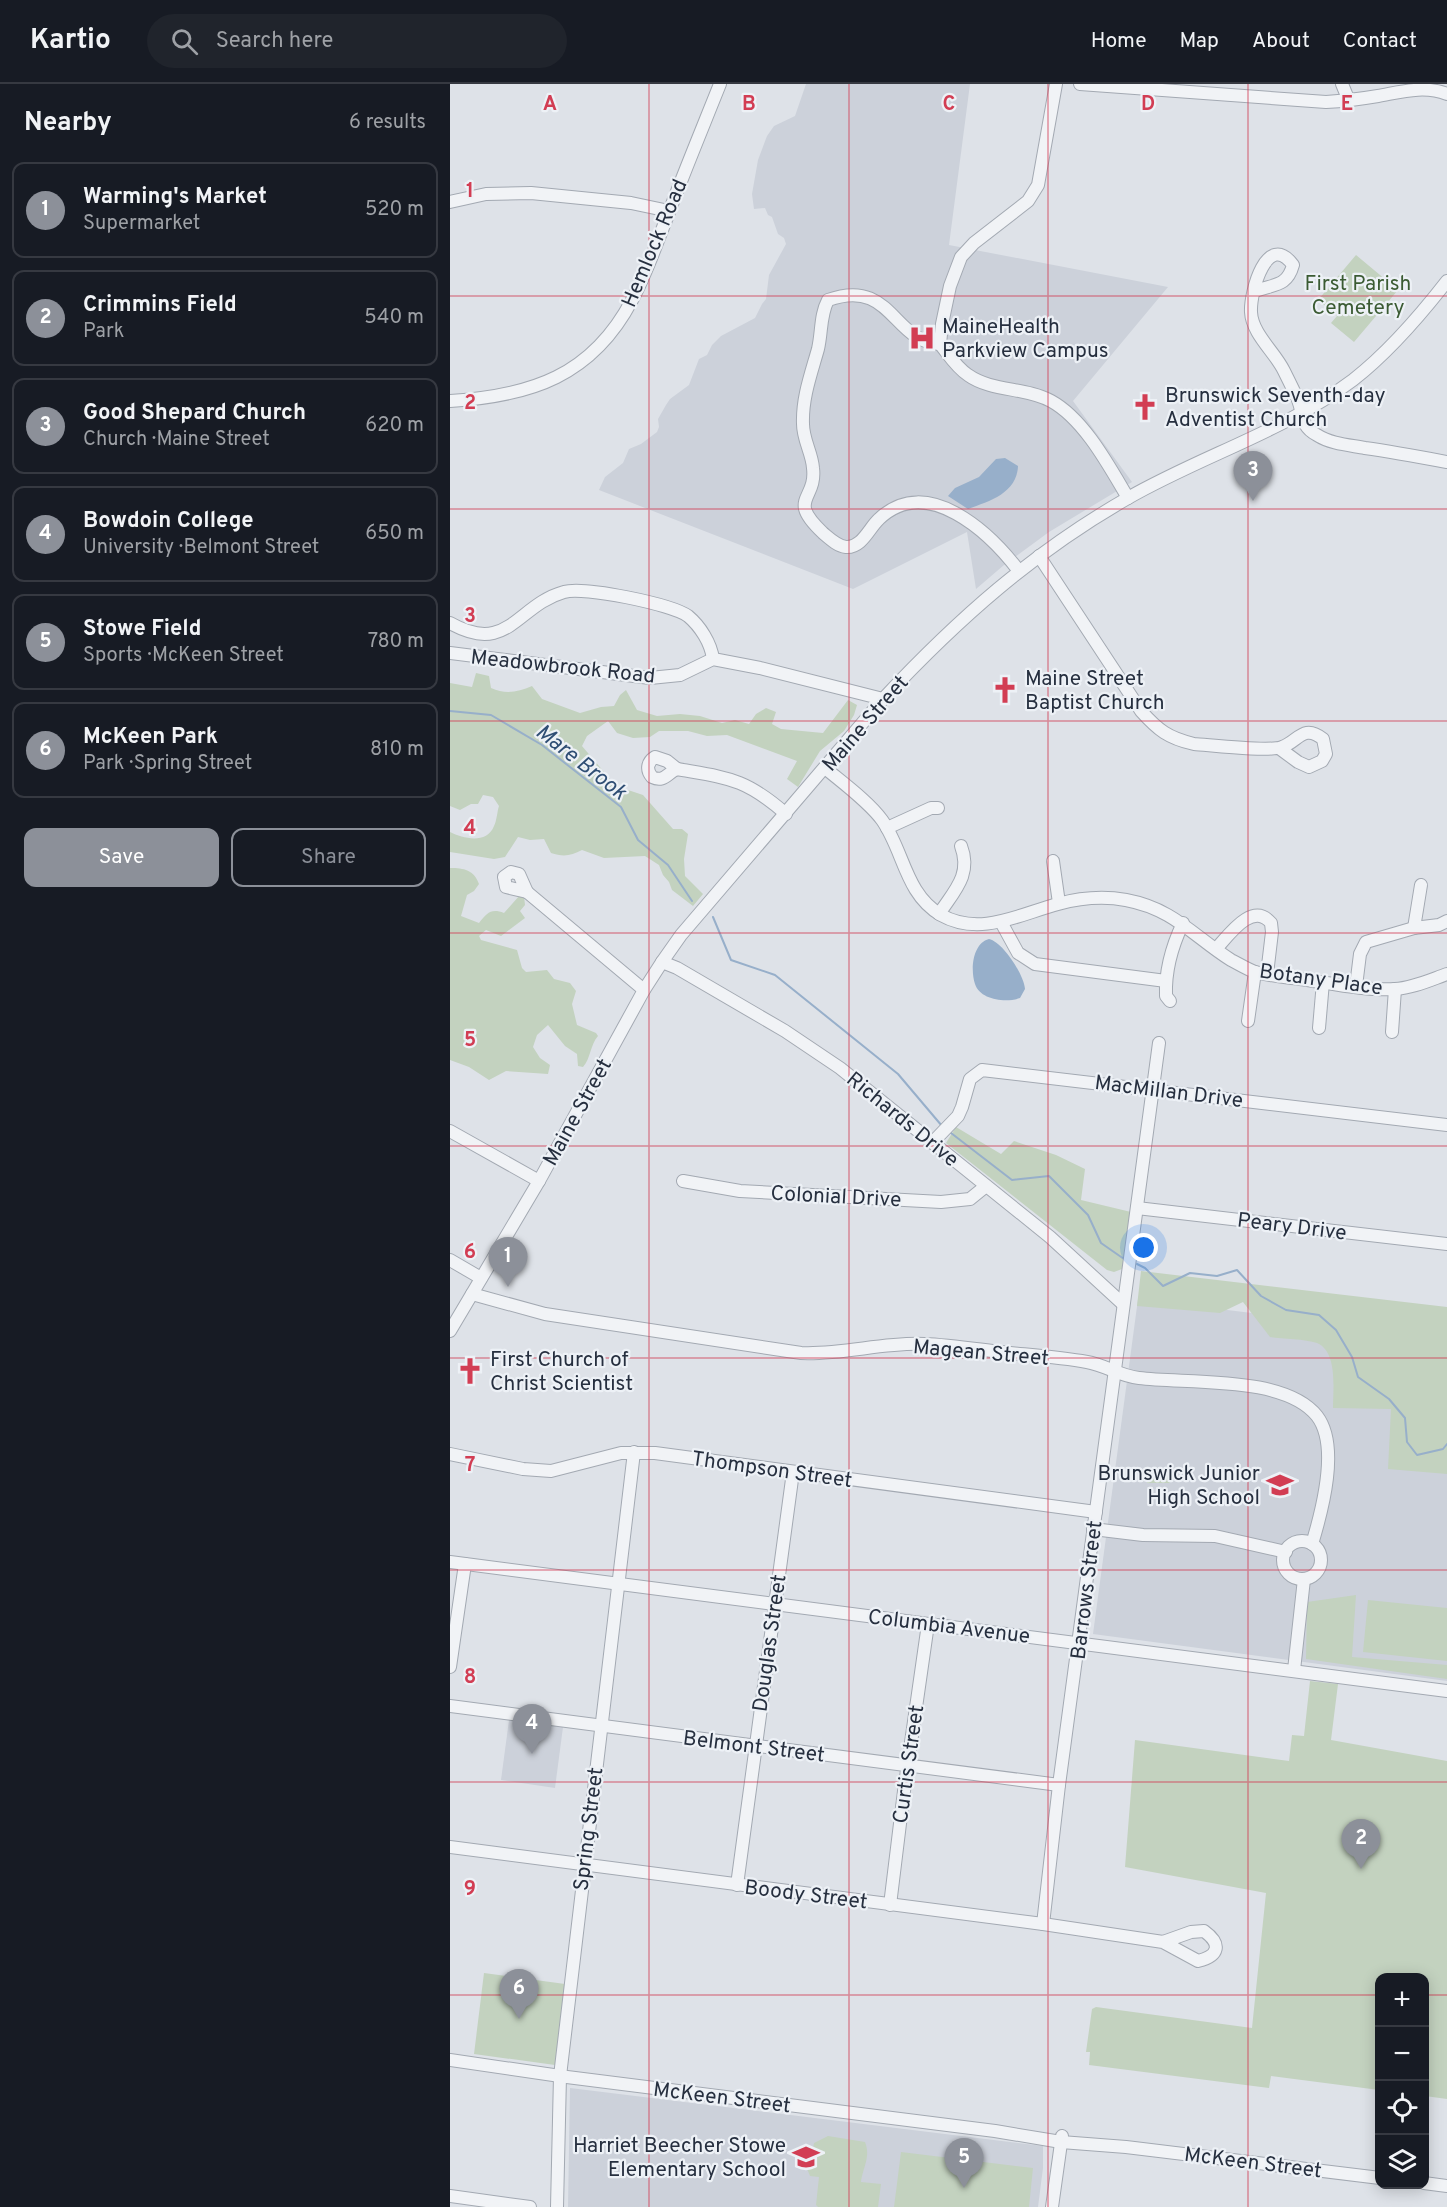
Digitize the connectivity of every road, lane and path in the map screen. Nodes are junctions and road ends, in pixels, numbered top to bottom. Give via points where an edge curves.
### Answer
1 (720, 84) edge
2 (1056, 84) edge
3 (1080, 84) edge
4 (1342, 84) edge
5 (1447, 94) edge
6 (1349, 101) junction
7 (450, 202) edge
8 (669, 211) junction
9 (1447, 281) edge
10 (1255, 291) dead end
11 (940, 344) junction
12 (450, 400) edge
13 (1300, 414) junction
14 (1447, 462) edge
15 (1128, 498) junction
16 (1039, 556) junction
17 (1019, 571) junction
18 (450, 623) edge
19 (450, 653) edge
20 (712, 658) junction
21 (883, 699) junction
22 (1279, 748) dead end
23 (825, 768) junction
24 (677, 769) dead end
25 (938, 808) dead end
26 (786, 814) junction
27 (887, 828) junction
28 (961, 846) dead end
29 (1053, 861) dead end
30 (1421, 885) dead end
31 (527, 892) dead end
32 (1059, 903) junction
33 (939, 914) junction
34 (1447, 921) edge
35 (1001, 922) junction
36 (1184, 923) junction
37 (1414, 928) junction
38 (1216, 949) junction
39 (662, 962) junction
40 (1261, 973) junction
41 (1446, 977) edge
42 (1166, 981) junction
43 (1323, 982) junction
44 (1356, 986) junction
45 (1395, 989) junction
46 (644, 990) junction
47 (1170, 1001) dead end
48 (1248, 1021) dead end
49 (1319, 1028) dead end
50 (1392, 1032) dead end
51 (1158, 1043) dead end
52 (1152, 1089) junction
53 (1447, 1125) edge
54 (450, 1131) edge
55 (932, 1143) junction
56 (538, 1181) junction
57 (683, 1181) dead end
58 (986, 1186) junction
59 (1137, 1208) junction
60 (1447, 1244) edge
61 (450, 1260) edge
62 (481, 1278) junction
63 (472, 1294) junction
64 (1123, 1304) junction
65 (450, 1330) edge
66 (1115, 1371) junction
67 (634, 1452) junction
68 (450, 1454) edge
69 (793, 1472) junction
70 (1096, 1512) junction
71 (1093, 1529) junction
72 (1312, 1544) junction
73 (1286, 1552) junction
74 (450, 1562) edge
75 (465, 1564) junction
76 (1304, 1579) junction
77 (618, 1582) junction
78 (775, 1603) junction
79 (928, 1624) junction
80 (1079, 1642) junction
81 (450, 1667) edge
82 (1294, 1670) junction
83 (1447, 1691) edge
84 (450, 1706) edge
85 (600, 1725) junction
86 (755, 1746) junction
87 (907, 1765) junction
88 (1059, 1785) junction
89 (450, 1847) edge
90 (584, 1865) junction
91 (737, 1886) junction
92 (890, 1905) junction
93 (1043, 1924) junction
94 (1163, 1942) dead end
95 (450, 2060) edge
96 (560, 2076) junction
97 (1061, 2139) junction
98 (1375, 2177) edge
99 (1429, 2184) edge
100 (1447, 2186) edge
101 (450, 2196) edge
102 (530, 2207) edge
103 (557, 2207) edge
104 (1052, 2207) edge

1 - 8 street, Hemlock Road
2 - 11 street via 1038,185 1028,201 961,257 950,286
3 - 6 street via 1290,101
4 - 6 street
5 - 6 street via 1425,89
7 - 8 street via 501,193 531,193 631,202
8 - 12 street, Hemlock Road via 632,301 587,356 560,376 530,389
9 - 13 street, Maine Street via 1380,357
10 - 13 street via 1253,320 1283,368 1299,402
11 - 15 street via 962,371 976,380 1036,394 1067,411
11 - 17 street via 917,338 873,299 852,295 828,300 804,406 805,444 813,469 804,506 806,515 827,537 848,547 856,545 880,517 895,508 937,505 975,525
13 - 14 street via 1309,430 1331,441
13 - 15 street, Maine Street
15 - 16 street, Maine Street
16 - 17 street, Maine Street
16 - 22 street via 1141,711 1160,732 1194,744
17 - 21 street, Maine Street via 952,628
18 - 20 street via 471,633 494,633 565,591 594,592 683,613 707,641
19 - 20 street, Meadowbrook Road via 650,678 680,675
20 - 21 street
21 - 23 street, Maine Street
23 - 26 street, Maine Street
23 - 27 street, Botany Place via 875,811
24 - 26 street via 738,781 758,791
25 - 27 street
26 - 39 street, Maine Street
27 - 33 street, Botany Place via 918,894
28 - 33 street via 965,860 963,875
29 - 32 street
30 - 37 street
31 - 46 street
32 - 35 street, Botany Place
32 - 36 street, Botany Place via 1089,898 1127,900
33 - 35 street, Botany Place via 973,925
34 - 37 street
35 - 42 street via 1018,953 1035,964
36 - 38 street, Botany Place
36 - 42 street via 1169,961
37 - 44 street via 1366,942 1360,954
38 - 40 street, Botany Place
38 - 40 street via 1244,920 1253,914 1261,915 1271,923 1272,932
39 - 46 street, Maine Street
39 - 55 street, Richards Drive via 822,1055
40 - 43 street, Botany Place
40 - 48 street
41 - 45 street, Botany Place
42 - 47 street
43 - 44 street, Botany Place
43 - 49 street
44 - 45 street, Botany Place
45 - 50 street
46 - 56 street, Maine Street
51 - 52 street, Barrows Street
52 - 53 street, MacMillan Drive
52 - 55 street, MacMillan Drive via 982,1070 970,1079 958,1116
52 - 59 street, Barrows Street
54 - 56 street
55 - 58 street, Richards Drive
56 - 62 street, Maine Street
57 - 58 street, Colonial Drive via 740,1191 941,1202 970,1199
58 - 64 street, Richards Drive
59 - 60 street, Peary Drive
59 - 64 street, Barrows Street
61 - 62 street
62 - 63 street, Maine Street
63 - 65 street, Maine Street
63 - 66 street, Magean Street via 545,1314 801,1353 928,1344 1086,1362
64 - 66 street, Barrows Street
66 - 70 street, Barrows Street
66 - 72 street, Magean Street via 1139,1378 1266,1390 1293,1398 1311,1410 1324,1430 1328,1447 1323,1503
67 - 68 street, Thompson Street via 551,1471
67 - 69 street, Thompson Street
67 - 77 street, Spring Street
69 - 70 street, Thompson Street
69 - 78 street, Douglas Street
70 - 71 street, Barrows Street
71 - 73 street via 1143,1535 1215,1536
71 - 80 street, Barrows Street
72 - 73 street via 1297,1542
72 - 76 street, Magean Street via 1320,1554 1321,1564 1316,1573
73 - 76 street via 1287,1571
74 - 75 street, Columbia Avenue
75 - 77 street, Columbia Avenue
75 - 81 street
76 - 82 street
77 - 78 street, Columbia Avenue
77 - 85 street, Spring Street
78 - 79 street, Columbia Avenue
78 - 86 street, Douglas Street
79 - 80 street, Columbia Avenue
79 - 87 street, Curtis Street
80 - 82 street, Columbia Avenue
80 - 88 street, Barrows Street
82 - 83 street, Columbia Avenue
84 - 85 street, Belmont Street
85 - 86 street, Belmont Street
85 - 90 street, Spring Street
86 - 87 street, Belmont Street
86 - 91 street, Douglas Street
87 - 88 street, Belmont Street
87 - 92 street, Curtis Street
88 - 93 street, Barrows Street
89 - 90 street, Boody Street
90 - 91 street, Boody Street
90 - 96 street, Spring Street
91 - 92 street, Boody Street
92 - 93 street, Boody Street
93 - 94 street, Boody Street
95 - 96 street, McKeen Street
96 - 97 street, McKeen Street
96 - 103 street, Spring Street
97 - 98 street, McKeen Street
97 - 104 street
99 - 100 street
101 - 102 street

